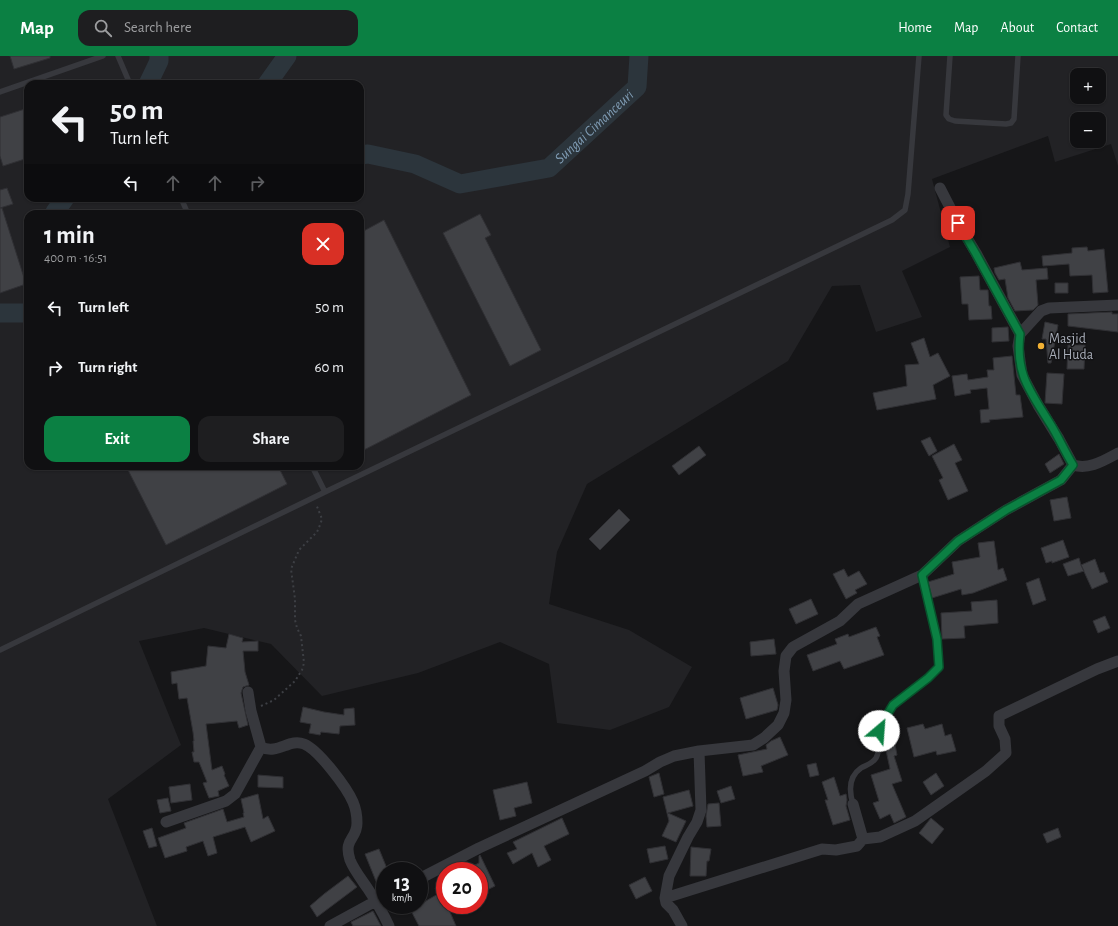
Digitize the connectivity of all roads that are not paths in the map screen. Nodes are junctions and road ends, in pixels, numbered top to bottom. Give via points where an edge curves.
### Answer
1 (103, 56) edge
2 (118, 56) edge
3 (919, 56) edge
4 (950, 56) edge
5 (1018, 56) edge
6 (34, 80) edge
7 (128, 80) edge
8 (24, 84) edge
9 (0, 92) edge
10 (940, 188) dead end
11 (1118, 305) edge
12 (1020, 334) junction
13 (1118, 454) edge
14 (1073, 465) junction
15 (314, 470) edge
16 (325, 492) junction
17 (922, 575) junction
18 (0, 650) edge
19 (1118, 661) edge
20 (248, 692) dead end
21 (261, 747) junction
22 (699, 751) junction
23 (853, 804) joint
24 (166, 822) dead end
25 (863, 839) junction
26 (428, 874) edge
27 (376, 894) edge
28 (664, 898) junction
29 (376, 901) edge
30 (385, 914) edge
31 (330, 926) edge
32 (389, 926) edge
33 (682, 926) edge

1 - 6 lane
2 - 7 lane
3 - 16 lane via 908,194 905,210 892,220
4 - 5 lane via 946,116 955,121 1006,124 1014,119
8 - 9 lane
10 - 12 street
11 - 12 street via 1049,308 1041,311
12 - 14 street via 1018,346 1022,375
13 - 14 street via 1092,466
14 - 17 street via 1061,480 1006,510 958,541
15 - 16 lane
16 - 18 lane
17 - 22 street via 858,604 840,621 793,647 786,656 784,713 778,724 764,738 753,745
17 - 23 lane via 937,639 939,667 893,705 879,731 877,758 853,775 850,784
19 - 25 street via 999,716 1006,753 986,771 915,821 880,837
20 - 21 street
21 - 24 street via 235,794 226,801
21 - 27 street via 273,750 299,742 313,749 329,766 352,801 356,813 355,834 349,842 351,863
22 - 26 street via 660,762
22 - 28 street via 701,810 669,876
23 - 25 street
25 - 28 street via 858,846 836,850 822,849
28 - 33 street
29 - 31 street
30 - 32 street

